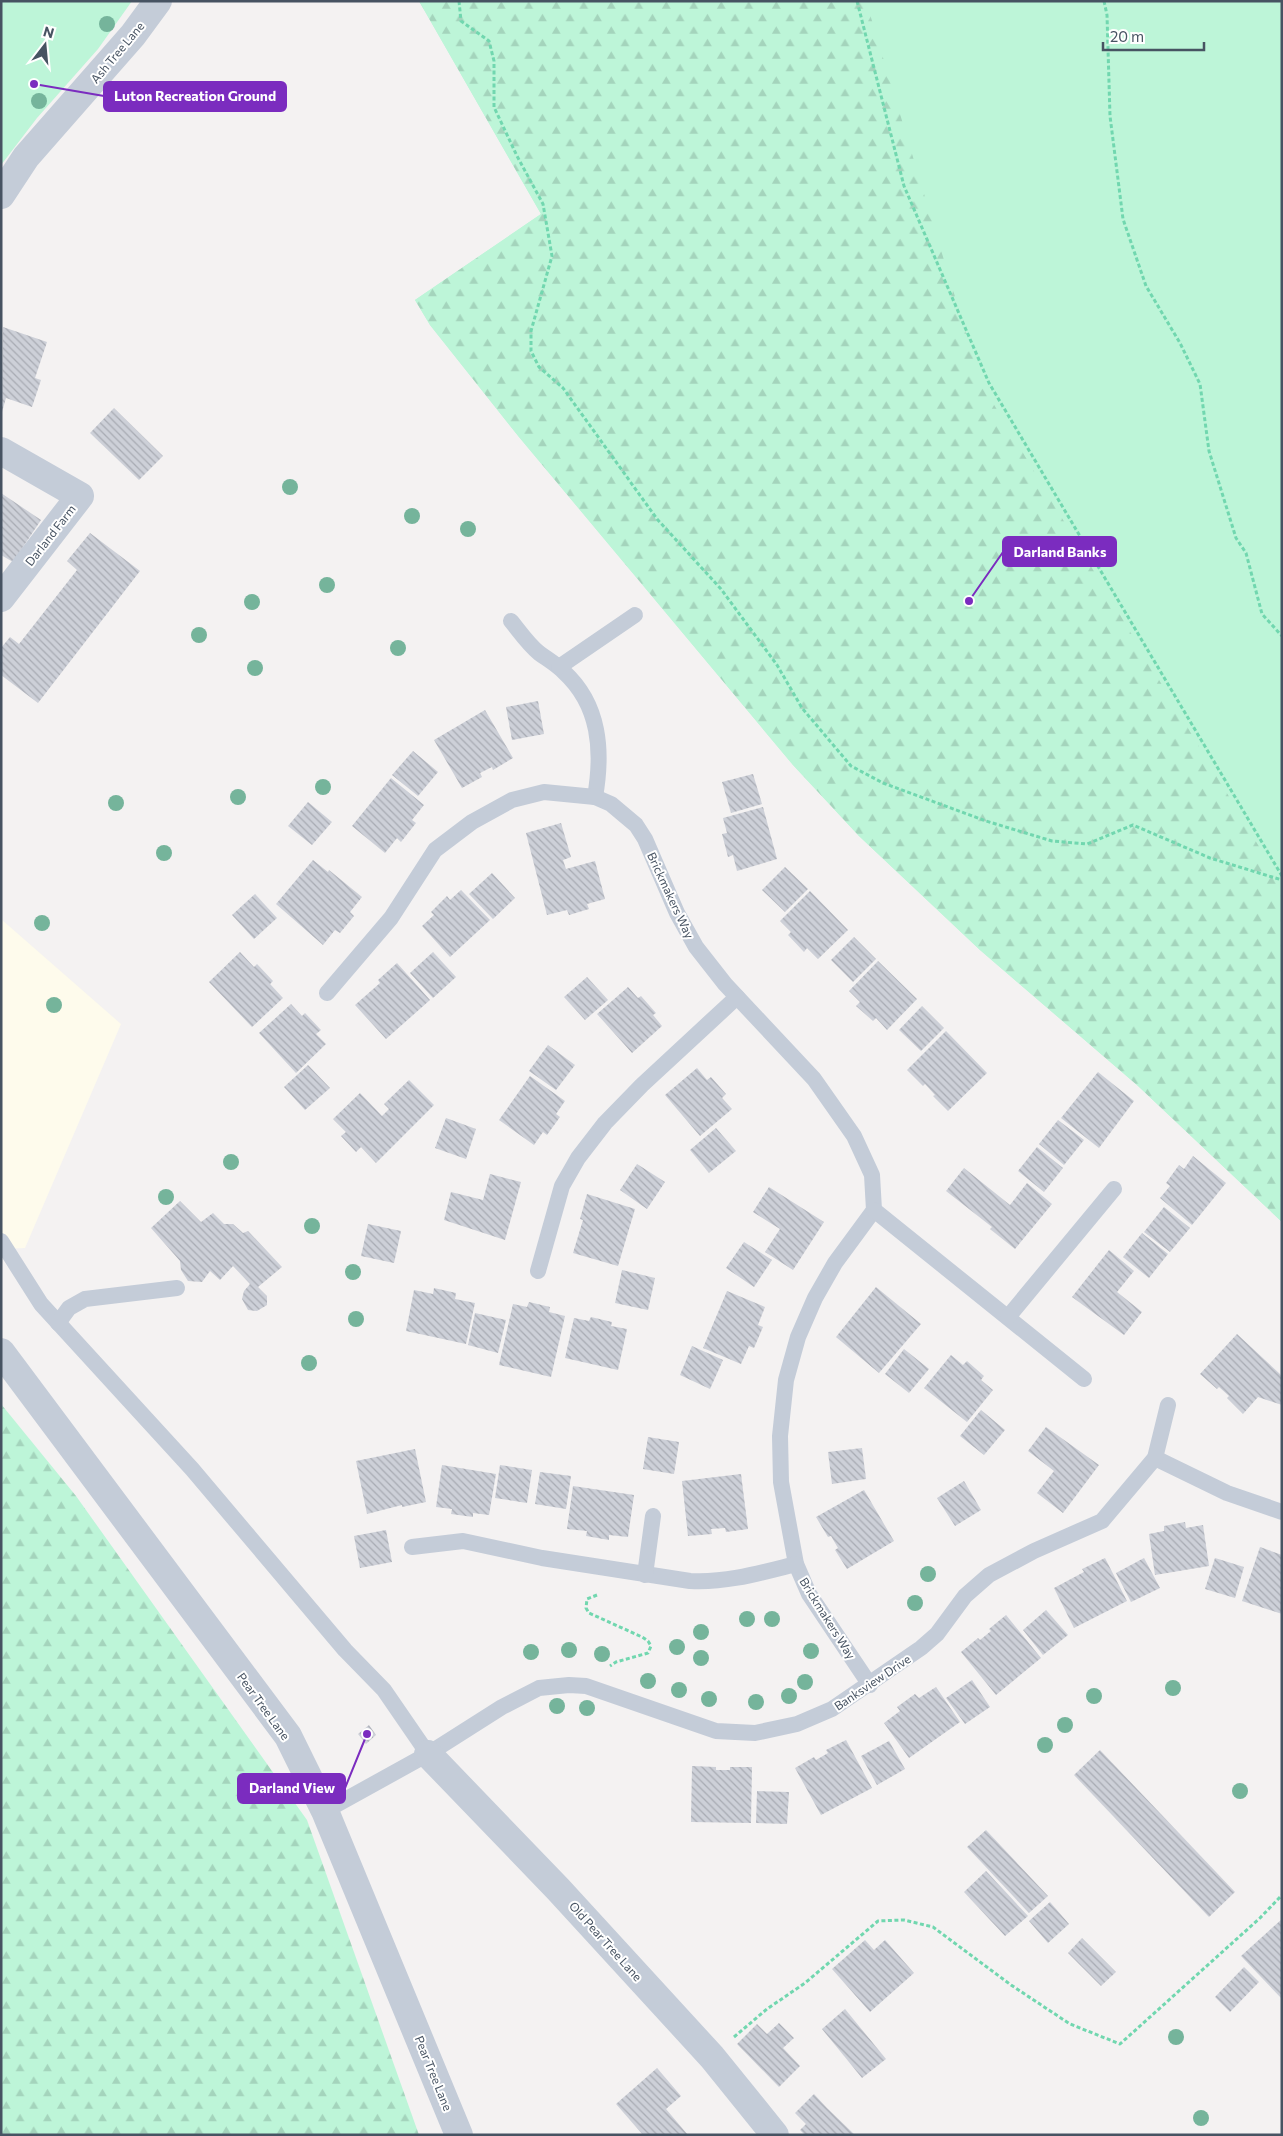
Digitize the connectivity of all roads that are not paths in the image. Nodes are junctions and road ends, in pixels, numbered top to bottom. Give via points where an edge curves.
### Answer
1 (158, 1) edge
2 (1, 195) edge
3 (1, 451) edge
4 (1, 598) edge
5 (635, 615) dead end
6 (511, 621) dead end
7 (559, 667) junction
8 (595, 797) junction
9 (327, 993) dead end
10 (737, 997) junction
11 (1114, 1189) dead end
12 (874, 1210) junction
13 (1, 1241) edge
14 (538, 1271) dead end
15 (177, 1288) dead end
16 (1008, 1317) junction
17 (58, 1323) junction
18 (1, 1352) edge
19 (1084, 1379) dead end
20 (1168, 1405) dead end
21 (1155, 1458) junction
22 (1282, 1512) edge
23 (653, 1516) dead end
24 (412, 1547) dead end
25 (796, 1564) junction
26 (645, 1575) junction
27 (870, 1685) junction
28 (428, 1754) junction
29 (325, 1812) junction
30 (459, 2135) edge
31 (775, 2135) edge

1 - 2 street, Ash Tree Lane via 133,35 26,157
3 - 4 street, Darland Farm via 80,496
5 - 7 lane
6 - 7 lane via 531,645
7 - 8 lane via 582,693 592,712 600,760
8 - 9 lane, Brickmakers Way via 544,792 512,800 472,822 435,850 391,918
8 - 10 lane, Brickmakers Way via 623,813 641,832 690,937 715,973
10 - 12 lane, Brickmakers Way via 814,1079 854,1136 872,1175
10 - 14 lane via 605,1123 578,1158 562,1186
11 - 16 lane
12 - 16 lane
12 - 25 lane, Brickmakers Way via 835,1263 815,1298 798,1337 786,1380 780,1436 781,1482
13 - 17 lane via 41,1304
15 - 17 lane via 85,1300 69,1308
16 - 19 lane
17 - 28 lane via 192,1469 345,1650 384,1690
18 - 29 street, Pear Tree Lane via 288,1736
20 - 21 lane, Banksview Drive
21 - 22 lane via 1227,1493
21 - 27 lane, Banksview Drive via 1102,1521 989,1575 965,1596 937,1634
23 - 26 lane
24 - 26 lane via 463,1541
25 - 26 lane via 712,1582
25 - 27 lane, Brickmakers Way via 809,1594
27 - 28 lane, Banksview Drive via 832,1710 797,1724 755,1733 716,1731 586,1686 539,1688 502,1707
28 - 29 lane, Banksview Drive
28 - 31 street, Old Pear Tree Lane via 558,1889 712,2057
29 - 30 street, Pear Tree Lane

